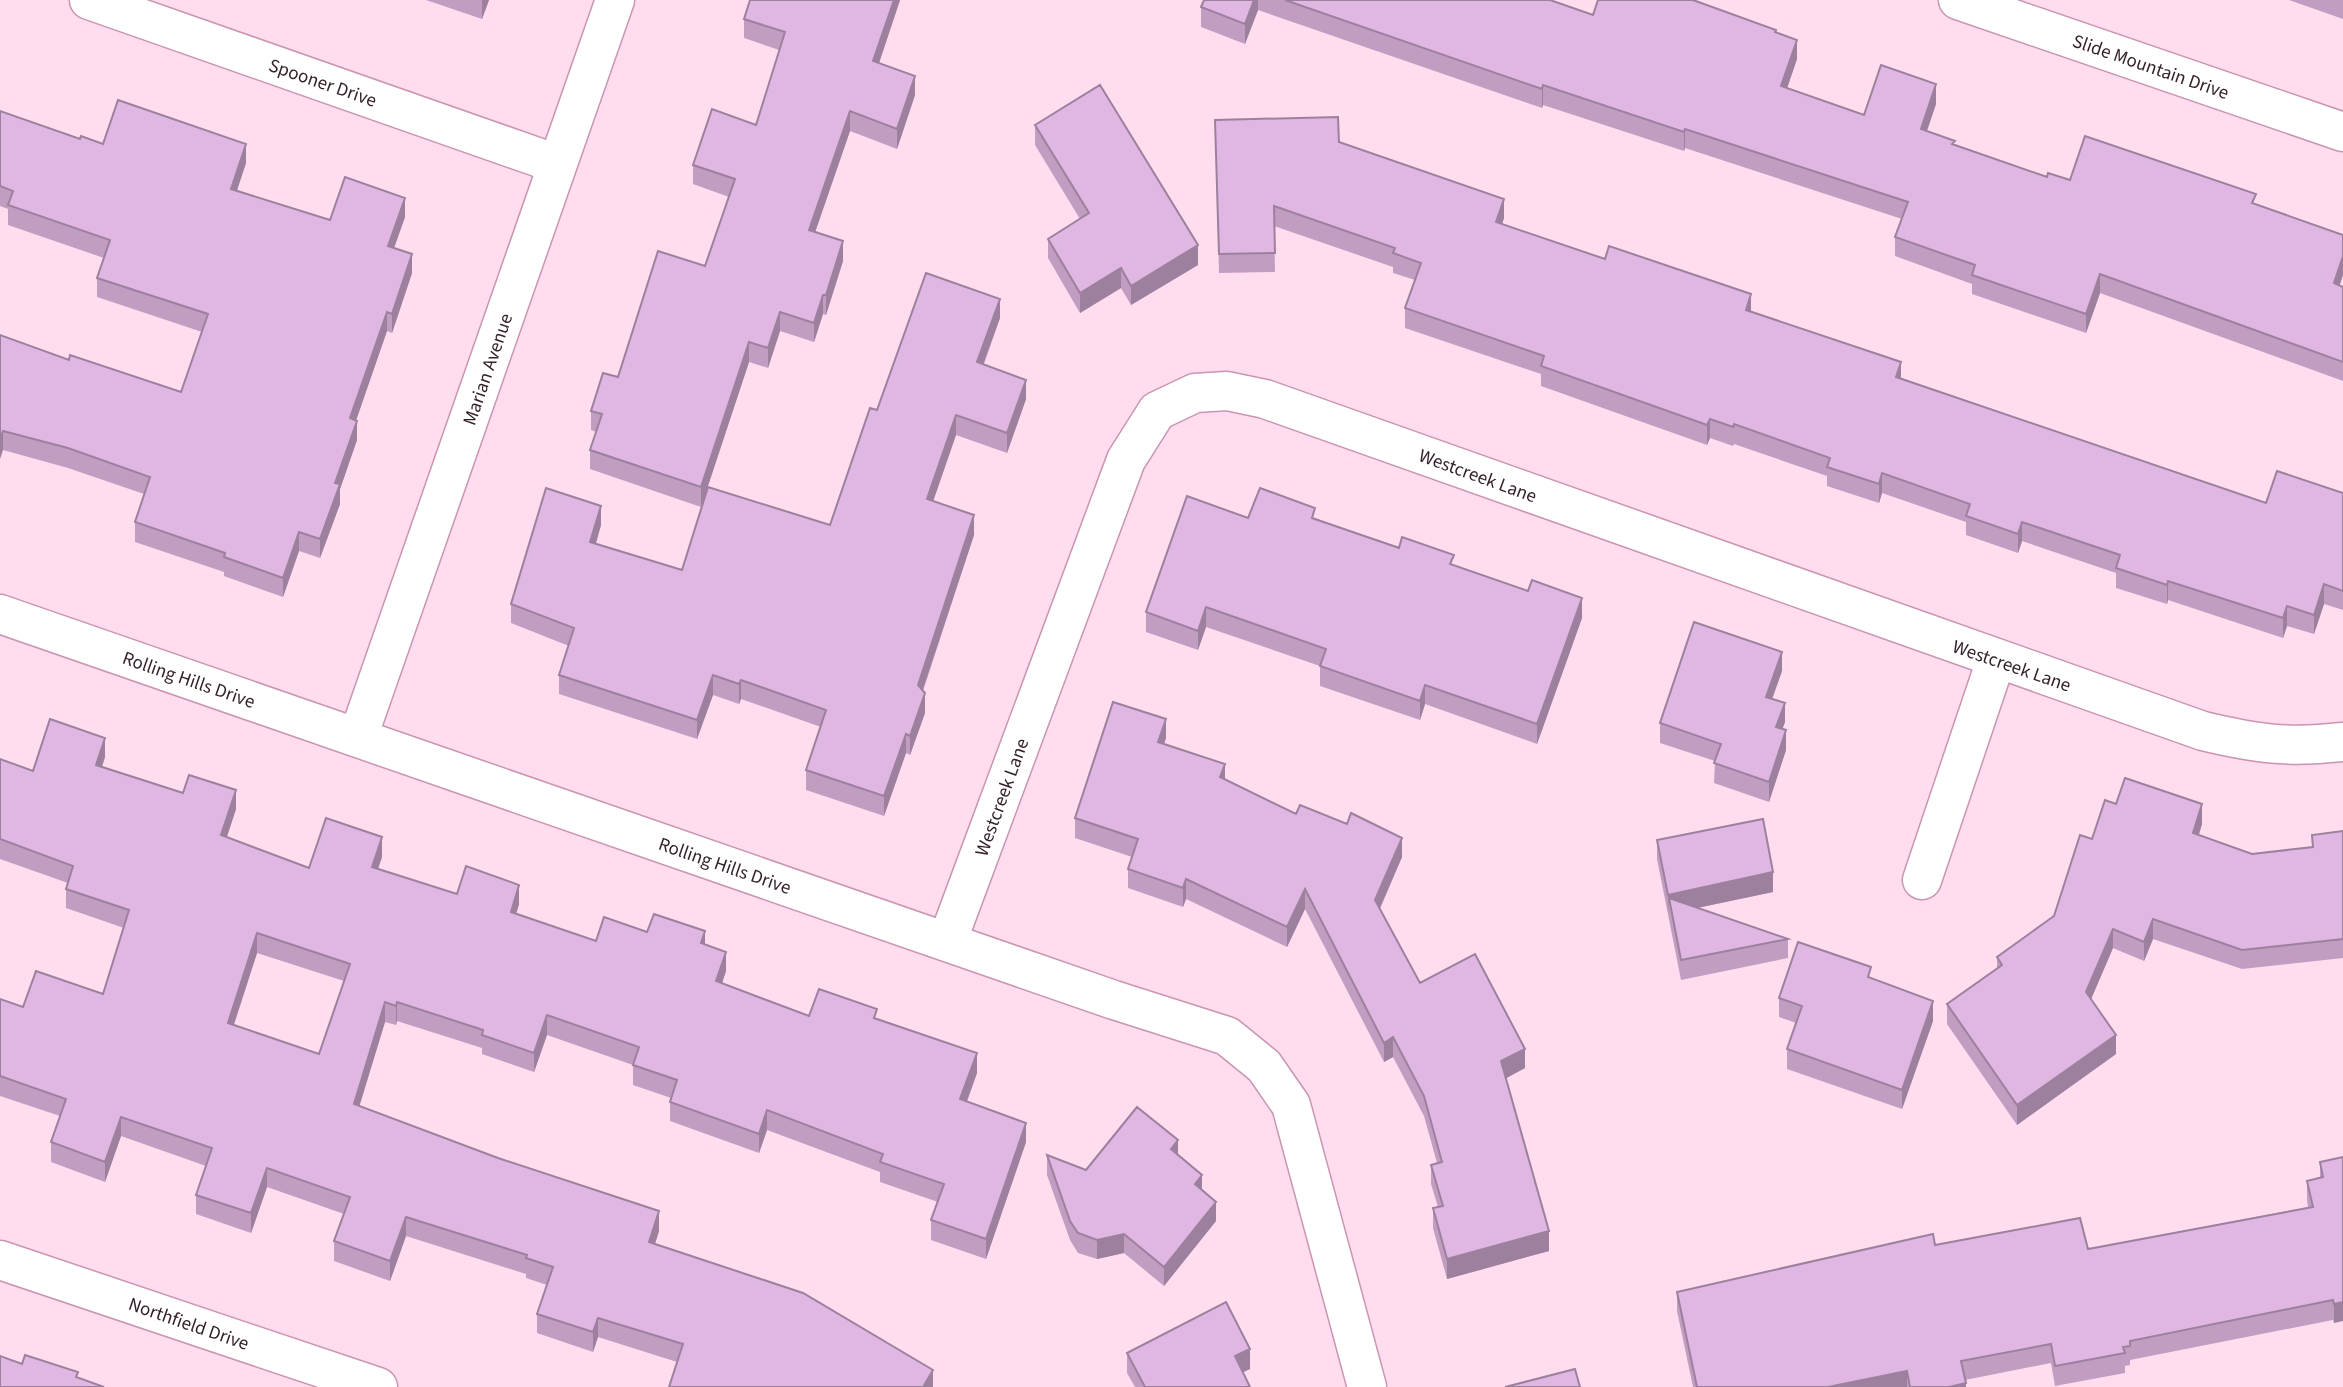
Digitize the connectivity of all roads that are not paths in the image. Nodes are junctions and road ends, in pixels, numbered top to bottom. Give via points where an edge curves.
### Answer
1 (89, 0) edge
2 (615, 0) edge
3 (1958, 0) edge
4 (2343, 132) edge
5 (557, 164) junction
6 (0, 614) edge
7 (1996, 660) junction
8 (358, 737) junction
9 (2343, 742) edge
10 (1922, 880) dead end
11 (947, 942) junction
12 (0, 1260) edge
13 (378, 1387) edge
14 (1367, 1387) edge

1 - 5 street, Spooner Drive
2 - 5 street, Marian Avenue
3 - 4 street, Slide Mountain Drive
5 - 8 street, Marian Avenue
6 - 8 street, Rolling Hills Drive
7 - 9 street, Westcreek Lane via 2203,731 2256,744 2297,747
7 - 10 street
7 - 11 street, Westcreek Lane via 1265,399 1227,391 1195,393 1157,411 1126,460
8 - 11 street, Rolling Hills Drive
11 - 14 street, Rolling Hills Drive via 1227,1036 1264,1066 1291,1105
12 - 13 street, Northfield Drive

